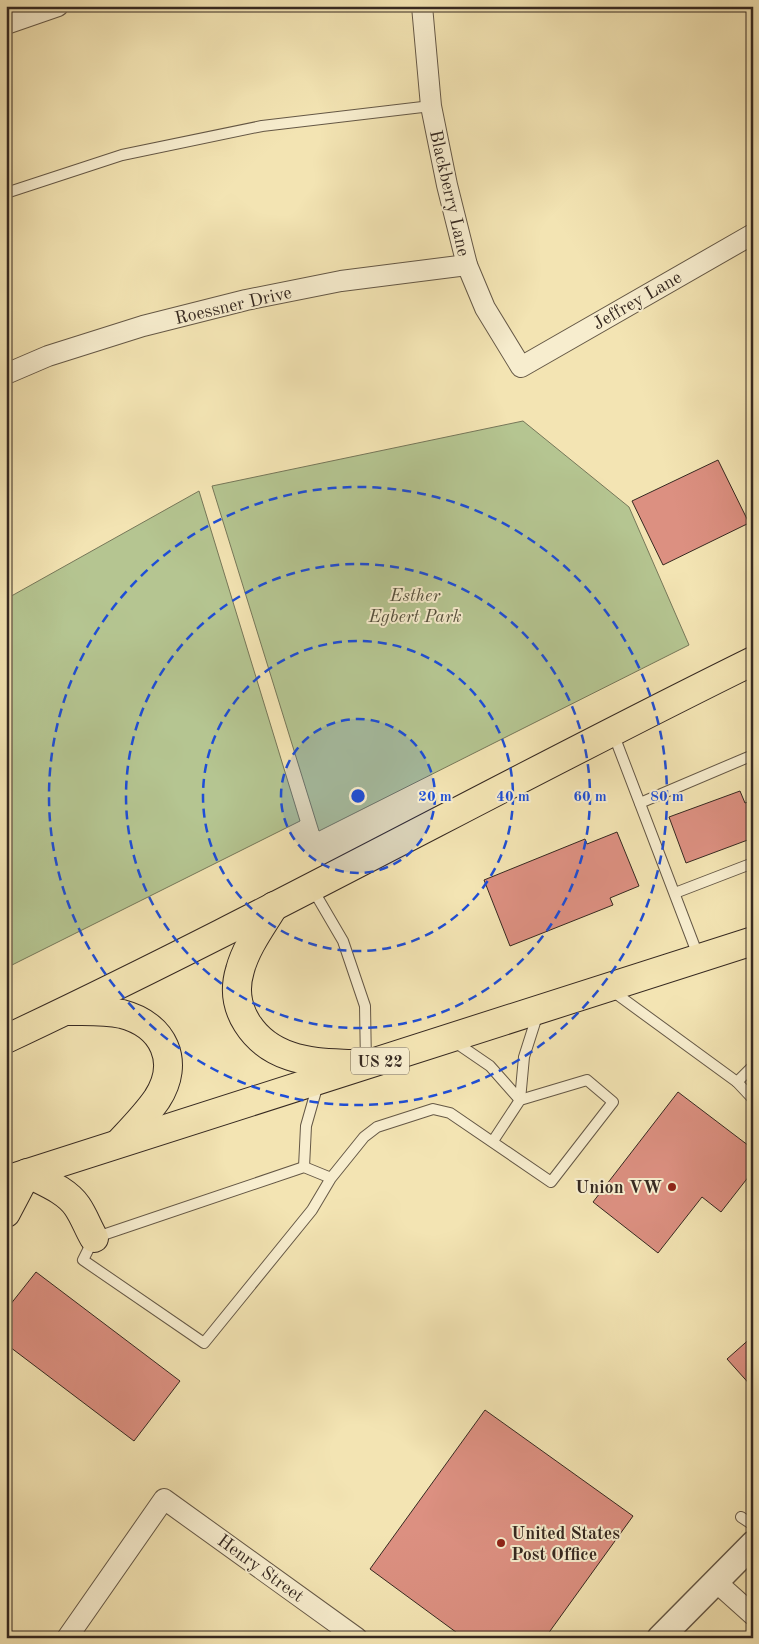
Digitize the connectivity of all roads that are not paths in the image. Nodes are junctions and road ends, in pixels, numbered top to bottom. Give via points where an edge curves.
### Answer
1 (58, 6) edge
2 (422, 6) edge
3 (6, 24) edge
4 (430, 106) junction
5 (6, 193) edge
6 (753, 234) edge
7 (467, 265) junction
8 (521, 367) joint
9 (6, 374) edge
10 (753, 661) edge
11 (613, 732) junction
12 (753, 755) edge
13 (640, 803) junction
14 (753, 863) edge
15 (311, 887) junction
16 (675, 892) junction
17 (274, 906) junction
18 (753, 941) edge
19 (700, 959) junction
20 (608, 988) junction
21 (66, 1010) junction
22 (539, 1010) junction
23 (449, 1038) junction
24 (6, 1039) edge
25 (366, 1065) junction
26 (753, 1066) edge
27 (319, 1080) junction
28 (737, 1082) junction
29 (753, 1099) edge
30 (520, 1100) junction
31 (493, 1141) junction
32 (118, 1144) junction
33 (304, 1167) junction
34 (17, 1177) edge
35 (332, 1178) junction
36 (6, 1213) edge
37 (94, 1238) junction
38 (741, 1517) dead end
39 (753, 1525) edge
40 (753, 1544) edge
41 (715, 1581) junction
42 (753, 1615) edge
43 (67, 1638) edge
44 (357, 1638) edge
45 (660, 1638) edge

1 - 3 street
2 - 4 street, Blackberry Lane
4 - 5 lane via 253,128 122,156
4 - 7 street, Blackberry Lane
6 - 8 street, Jeffrey Lane
7 - 8 street, Blackberry Lane via 485,308
7 - 9 street, Roessner Drive via 341,281 246,300 143,326 48,356
10 - 11 highway
11 - 13 lane
11 - 15 highway
12 - 13 lane
13 - 16 lane
14 - 16 lane
15 - 17 highway
15 - 25 lane via 343,941 365,1006
16 - 19 lane
17 - 21 highway
17 - 25 highway via 248,949 239,971 237,992 244,1021 258,1038 290,1056 317,1062
18 - 19 highway, US 22
19 - 20 highway, US 22
20 - 22 highway, US 22
20 - 28 lane
21 - 24 highway
21 - 32 highway via 123,1014 148,1026 167,1051 166,1075 157,1098
22 - 23 highway, US 22
22 - 30 lane via 524,1057
23 - 25 highway, US 22
23 - 30 lane via 490,1066
25 - 27 highway, US 22
26 - 28 lane
27 - 32 highway, US 22
27 - 33 lane via 306,1126
28 - 29 lane
30 - 31 lane
30 - 31 lane via 587,1080 613,1102 551,1182
31 - 35 lane via 450,1114 433,1109 377,1127 364,1137
32 - 34 highway, US 22
33 - 35 lane
33 - 37 lane
34 - 36 highway
34 - 37 highway via 61,1191 77,1206
35 - 37 lane via 312,1210 204,1343 83,1260
38 - 39 lane
40 - 41 street
41 - 42 street
41 - 45 street
43 - 44 street, Henry Street via 164,1499

